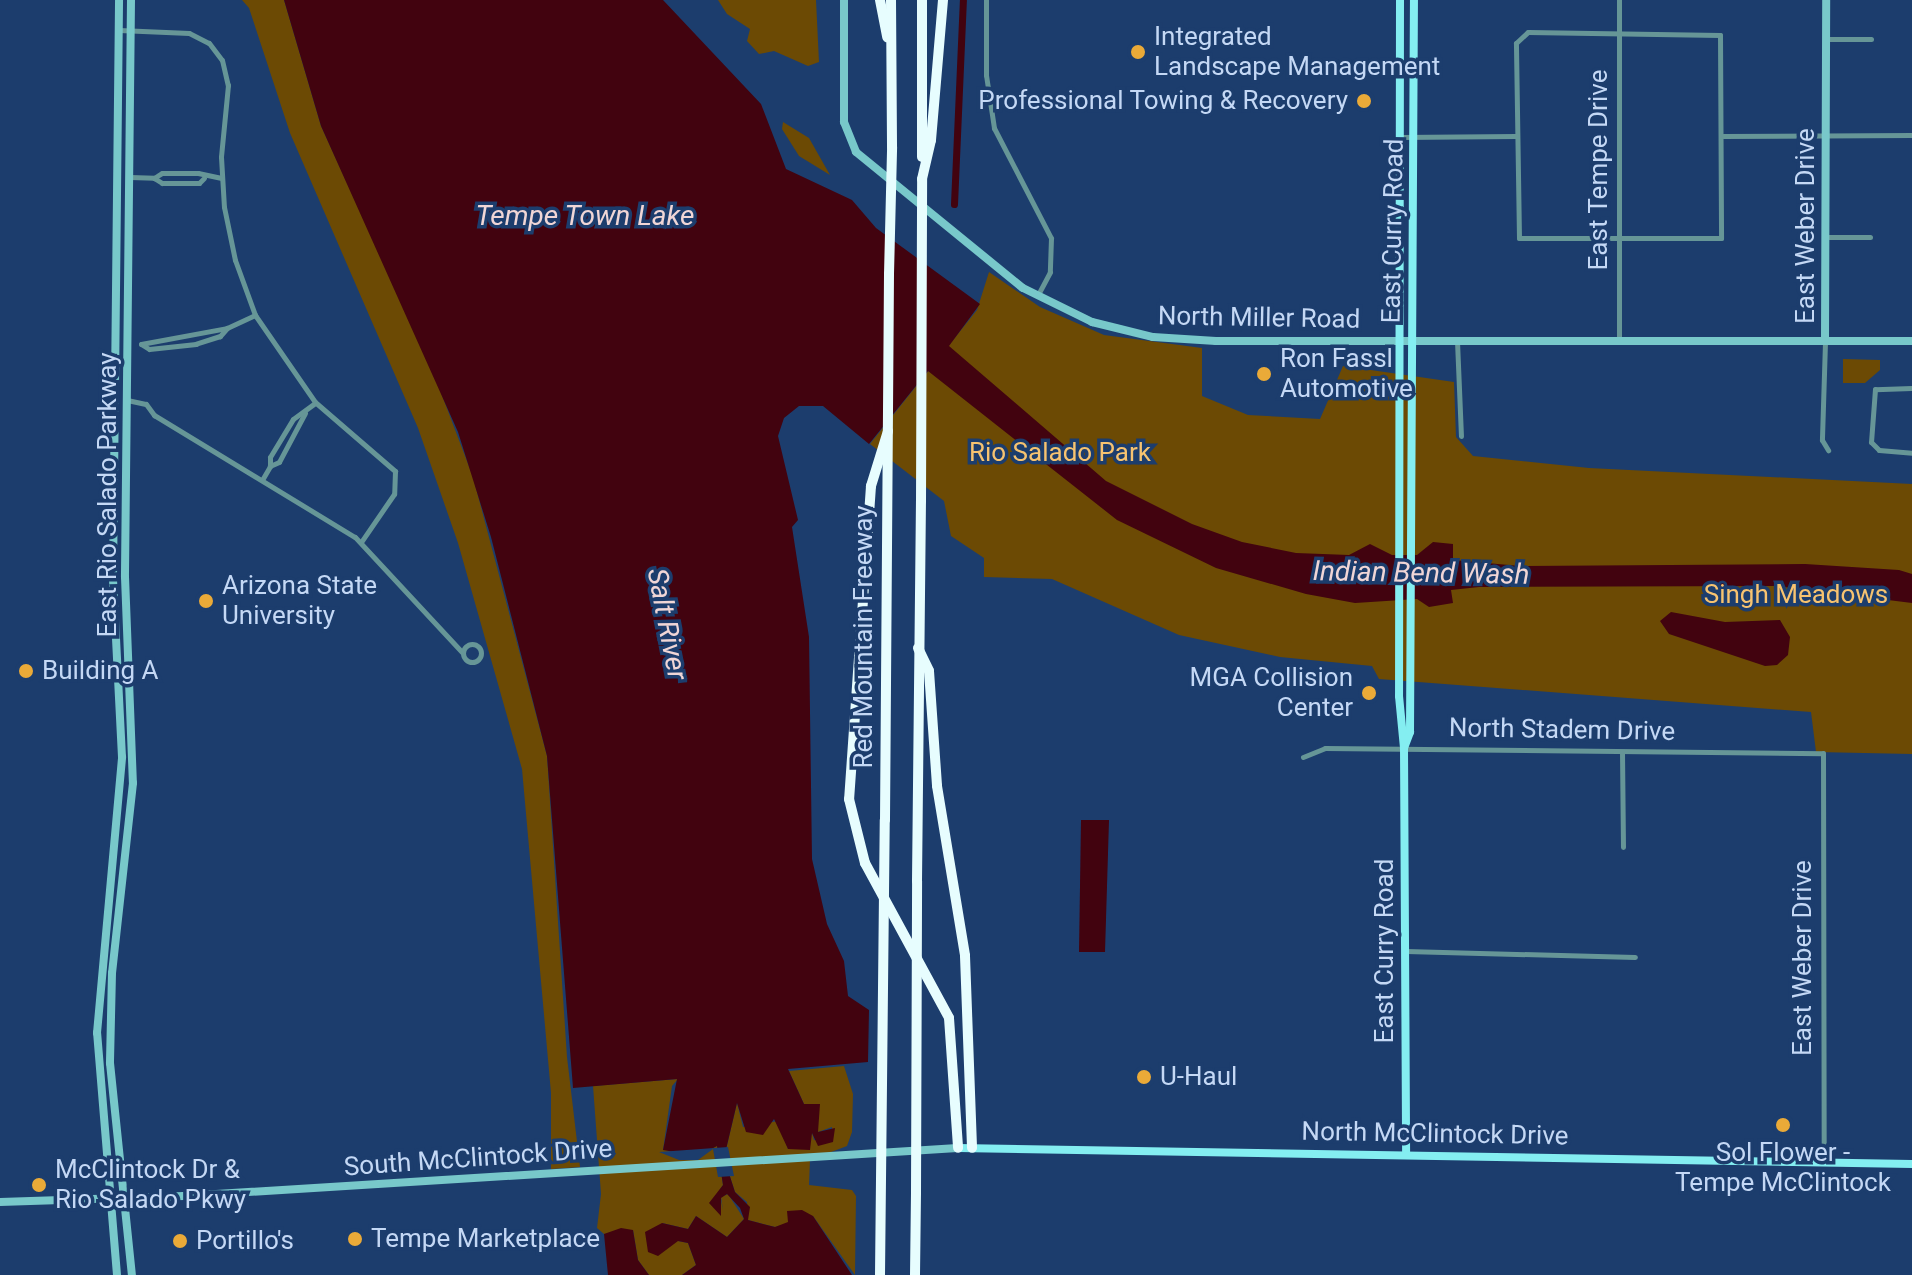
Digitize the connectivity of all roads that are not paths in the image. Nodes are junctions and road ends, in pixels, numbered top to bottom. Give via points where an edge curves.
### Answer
1 (119, 0) edge
2 (131, 0) edge
3 (844, 0) edge
4 (880, 0) edge
5 (891, 0) edge
6 (922, 0) edge
7 (943, 0) edge
8 (986, 0) edge
9 (1400, 0) edge
10 (1414, 0) edge
11 (1619, 0) edge
12 (1826, 0) edge
13 (119, 30) junction
14 (131, 30) junction
15 (1619, 32) junction
16 (1827, 39) junction
17 (1871, 39) dead end
18 (891, 52) junction
19 (1826, 135) junction
20 (1912, 135) edge
21 (1516, 136) junction
22 (1723, 136) junction
23 (1400, 137) junction
24 (1415, 137) junction
25 (130, 177) junction
26 (154, 178) junction
27 (204, 178) junction
28 (221, 178) junction
29 (922, 179) junction
30 (1826, 237) junction
31 (1870, 237) dead end
32 (1619, 240) junction
33 (1037, 297) junction
34 (255, 315) junction
35 (1457, 340) junction
36 (1619, 340) junction
37 (1397, 341) junction
38 (1411, 341) junction
39 (1825, 341) junction
40 (1912, 341) edge
41 (114, 343) junction
42 (128, 344) junction
43 (1912, 388) edge
44 (127, 400) junction
45 (315, 402) junction
46 (305, 413) junction
47 (888, 431) junction
48 (1461, 436) dead end
49 (1828, 450) dead end
50 (1912, 453) edge
51 (270, 466) junction
52 (262, 480) junction
53 (361, 542) junction
54 (918, 648) junction
55 (462, 652) dead end
56 (1404, 748) junction
57 (1622, 752) junction
58 (1823, 753) joint
59 (1303, 757) dead end
60 (1623, 847) dead end
61 (1406, 951) junction
62 (1635, 957) dead end
63 (958, 1148) junction
64 (972, 1148) junction
65 (1406, 1153) junction
66 (1824, 1162) junction
67 (1912, 1164) edge
68 (126, 1199) junction
69 (111, 1200) junction
70 (0, 1202) edge
71 (117, 1275) edge
72 (132, 1275) edge
73 (880, 1275) edge
74 (915, 1275) edge

1 - 13 main road, East Rio Salado Parkway
2 - 14 main road, East Rio Salado Parkway
3 - 33 main road, North Miller Road via 844,122 856,152
4 - 18 highway
5 - 18 highway, Red Mountain Freeway
6 - 29 highway, Red Mountain Freeway
7 - 29 highway
8 - 33 street via 986,75 994,128 1051,238 1050,272
9 - 23 main road, East Curry Road
10 - 24 main road, East Curry Road
11 - 15 street, East Tempe Drive
12 - 16 main road, East Weber Drive
13 - 14 street
13 - 41 main road, East Rio Salado Parkway
14 - 25 main road, East Rio Salado Parkway
14 - 28 street via 189,33 221,57 228,85
15 - 21 street via 1519,36
15 - 22 street via 1720,35
15 - 32 street, East Tempe Drive
16 - 17 street
16 - 19 main road, East Weber Drive
18 - 47 highway, Red Mountain Freeway, bridge
19 - 20 street
19 - 22 street
19 - 30 main road, East Weber Drive
21 - 24 street
21 - 32 street via 1519,238
22 - 32 street via 1721,238
23 - 24 street
23 - 37 main road, East Curry Road
24 - 38 main road, East Curry Road
25 - 26 street
25 - 42 main road, East Rio Salado Parkway
26 - 27 street via 198,173
26 - 27 street via 162,183 199,183
27 - 28 street
28 - 34 street via 235,260
29 - 54 highway, Red Mountain Freeway, bridge
30 - 31 street
30 - 39 main road, East Weber Drive
32 - 36 street, East Tempe Drive
33 - 37 main road, North Miller Road via 1092,322 1153,337
34 - 42 street via 227,328
34 - 45 street
35 - 36 main road, North Miller Road
35 - 38 main road, North Miller Road
35 - 48 street
36 - 39 main road, North Miller Road
37 - 38 main road, North Miller Road
37 - 56 main road, East Curry Road via 1399,733
38 - 56 main road, East Curry Road via 1410,732
39 - 40 main road, North Miller Road
39 - 49 street, East Weber Drive via 1822,440
41 - 42 street
41 - 69 main road, East Rio Salado Parkway via 113,609 121,771 97,1033
42 - 44 main road, East Rio Salado Parkway
43 - 50 street via 1875,389 1873,448
44 - 52 street via 146,404 154,415
44 - 68 main road, East Rio Salado Parkway via 125,608 133,783 110,1018 112,1097
45 - 46 street
45 - 53 street via 395,471 394,494
46 - 51 street via 279,462
46 - 51 street via 293,419
47 - 63 highway via 874,468 849,799 865,863 949,1018
47 - 73 highway, Red Mountain Freeway, bridge
51 - 52 street
52 - 53 street
53 - 55 street
54 - 64 highway via 929,671 937,786 965,956
54 - 74 highway, Red Mountain Freeway, bridge
56 - 57 street, North Stadem Drive
56 - 59 street, North Stadem Drive via 1325,748
56 - 61 main road, East Curry Road
57 - 58 street, North Stadem Drive
57 - 60 street
58 - 66 street, East Weber Drive
61 - 62 street
61 - 65 main road, East Curry Road
63 - 64 main road, North McClintock Drive
63 - 68 main road, South McClintock Drive, bridge
64 - 65 main road, North McClintock Drive
65 - 66 main road, North McClintock Drive
66 - 67 main road, North McClintock Drive
68 - 69 main road, South McClintock Drive
68 - 72 main road, East Rio Salado Parkway
69 - 70 main road, South McClintock Drive
69 - 71 main road, East Rio Salado Parkway

